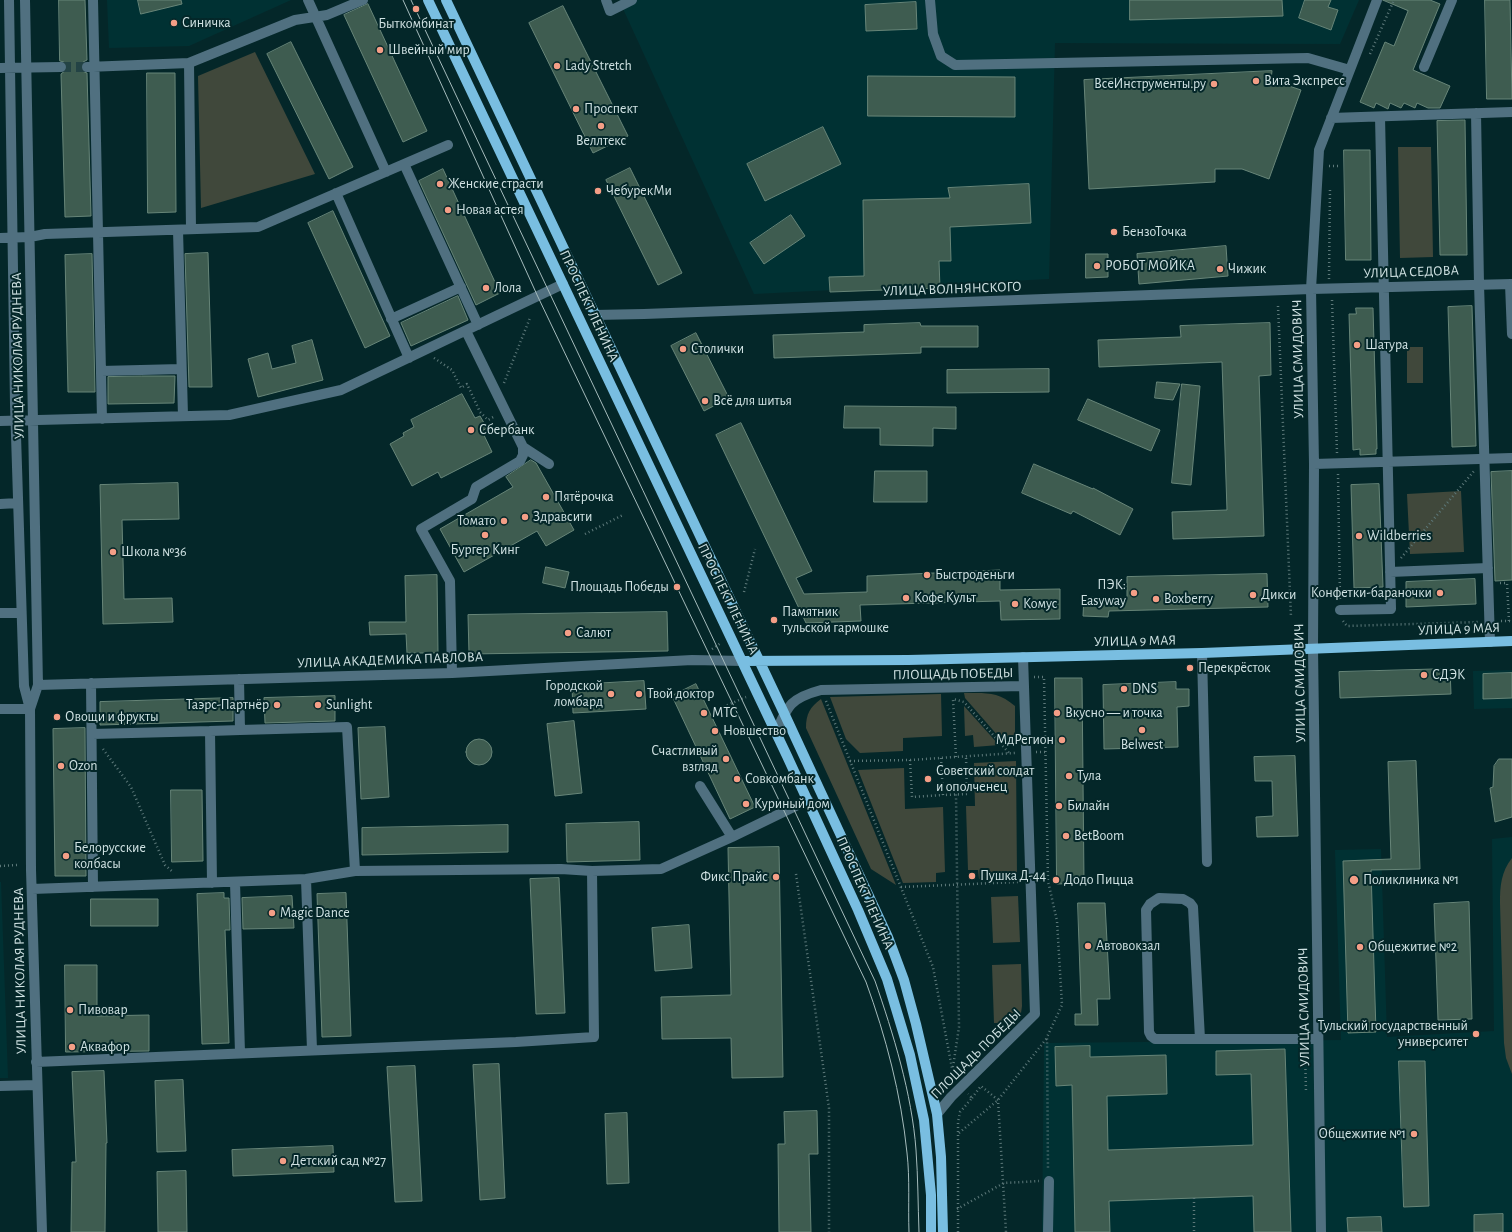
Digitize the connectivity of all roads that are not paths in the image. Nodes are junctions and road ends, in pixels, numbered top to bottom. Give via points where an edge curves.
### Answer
1 (9, 0) edge
2 (25, 0) edge
3 (94, 0) edge
4 (308, 0) edge
5 (362, 0) edge
6 (428, 0) edge
7 (446, 0) edge
8 (606, 0) edge
9 (632, 0) edge
10 (930, 0) edge
11 (1377, 0) edge
12 (1452, 0) edge
13 (315, 17) junction
14 (189, 63) junction
15 (91, 66) junction
16 (61, 67) tunnel mouth
17 (1424, 67) dead end
18 (5, 68) edge
19 (27, 68) junction
20 (1350, 70) junction
21 (1512, 112) edge
22 (1476, 114) junction
23 (1380, 117) junction
24 (1331, 118) junction
25 (448, 145) dead end
26 (404, 164) junction
27 (386, 172) junction
28 (336, 193) junction
29 (191, 229) junction
30 (178, 230) junction
31 (98, 233) junction
32 (30, 237) junction
33 (0, 238) edge
34 (13, 238) junction
35 (563, 284) junction
36 (1479, 284) junction
37 (1511, 284) edge
38 (461, 287) junction
39 (1382, 287) junction
40 (1311, 289) junction
41 (594, 315) junction
42 (391, 319) junction
43 (478, 325) junction
44 (466, 331) junction
45 (1512, 334) edge
46 (409, 358) junction
47 (182, 369) junction
48 (101, 371) junction
49 (183, 416) junction
50 (102, 419) junction
51 (33, 420) junction
52 (16, 421) junction
53 (0, 422) edge
54 (523, 447) junction
55 (1512, 458) edge
56 (1484, 459) junction
57 (1387, 462) junction
58 (549, 464) dead end
59 (1314, 464) junction
60 (18, 503) junction
61 (0, 504) edge
62 (1488, 568) junction
63 (1390, 572) junction
64 (1340, 610) road end
65 (21, 612) junction
66 (0, 613) edge
67 (1512, 641) edge
68 (1490, 642) junction
69 (1313, 648) junction
70 (1202, 653) junction
71 (1023, 657) junction
72 (742, 661) junction
73 (759, 661) junction
74 (452, 673) junction
75 (239, 679) junction
76 (1024, 682) junction
77 (91, 683) junction
78 (38, 686) junction
79 (0, 709) edge
80 (30, 709) junction
81 (784, 714) junction
82 (240, 730) junction
83 (210, 731) junction
84 (776, 732) junction
85 (92, 734) junction
86 (700, 786) dead end
87 (808, 800) junction
88 (732, 837) junction
89 (1207, 862) dead end
90 (354, 871) junction
91 (592, 871) junction
92 (306, 879) junction
93 (235, 882) junction
94 (212, 883) junction
95 (93, 887) junction
96 (32, 889) junction
97 (1318, 1039) junction
98 (1200, 1040) junction
99 (312, 1050) junction
100 (240, 1053) junction
101 (36, 1062) junction
102 (37, 1085) junction
103 (0, 1086) edge
104 (937, 1114) junction
105 (1049, 1181) road end
106 (42, 1232) edge
107 (931, 1232) edge
108 (943, 1232) edge
109 (1048, 1232) edge
110 (1321, 1232) edge

1 - 18 street, УЛИЦА НИКОЛАЯ РУДНЕВА
2 - 19 street, УЛИЦА НИКОЛАЯ РУДНЕВА
3 - 15 street
4 - 13 street
5 - 13 street via 327,15
6 - 35 main road, ПРОСПЕКТ ЛЕНИНА
7 - 41 main road, ПРОСПЕКТ ЛЕНИНА
8 - 9 street via 610,10
10 - 20 street via 933,34 941,56 955,65 1308,58
11 - 20 street, УЛИЦА СМИДОВИЧ
12 - 17 street
13 - 14 street via 295,20
13 - 27 street
14 - 15 street
14 - 29 street
15 - 31 street
16 - 19 street
18 - 19 street
18 - 34 street, УЛИЦА НИКОЛАЯ РУДНЕВА
19 - 32 street, УЛИЦА НИКОЛАЯ РУДНЕВА
20 - 24 street, УЛИЦА СМИДОВИЧ
21 - 22 street
22 - 23 street
22 - 36 street
23 - 24 street
23 - 39 street
24 - 40 street, УЛИЦА СМИДОВИЧ via 1319,150
25 - 26 street
26 - 27 street
26 - 38 street
27 - 28 street
28 - 29 street via 258,227
28 - 42 street
29 - 30 street
30 - 31 street
30 - 47 street
31 - 32 street via 45,234
31 - 48 street
32 - 34 street
32 - 51 street, УЛИЦА НИКОЛАЯ РУДНЕВА
33 - 34 street
34 - 52 street, УЛИЦА НИКОЛАЯ РУДНЕВА
35 - 43 street
35 - 72 main road, ПРОСПЕКТ ЛЕНИНА
36 - 37 street, УЛИЦА СЕДОВА
36 - 39 street, УЛИЦА СЕДОВА
36 - 56 street
37 - 45 street
38 - 42 street
38 - 43 street
39 - 40 street, УЛИЦА СЕДОВА
39 - 57 street
40 - 41 street, УЛИЦА ВОЛНЯНСКОГО
40 - 59 street, УЛИЦА СМИДОВИЧ
41 - 73 main road, ПРОСПЕКТ ЛЕНИНА
42 - 46 street
43 - 44 street
44 - 46 street
44 - 54 street
46 - 49 street via 341,390 229,415
47 - 48 street
47 - 49 street
48 - 50 street
49 - 50 street
50 - 51 street
51 - 52 street
51 - 78 street, УЛИЦА НИКОЛАЯ РУДНЕВА
52 - 53 street
52 - 60 street, УЛИЦА НИКОЛАЯ РУДНЕВА
54 - 58 street
54 - 74 street via 520,461 476,487 472,499 421,528 450,580
55 - 56 street
56 - 57 street
56 - 62 street
57 - 59 street
57 - 63 street
59 - 69 street, УЛИЦА СМИДОВИЧ
60 - 61 street
60 - 65 street, УЛИЦА НИКОЛАЯ РУДНЕВА
62 - 63 street
62 - 68 street
63 - 64 street via 1391,609
65 - 66 street
65 - 80 street, УЛИЦА НИКОЛАЯ РУДНЕВА via 24,686
67 - 68 main road, УЛИЦА 9 МАЯ
68 - 69 main road, УЛИЦА 9 МАЯ
69 - 70 main road, УЛИЦА 9 МАЯ
69 - 97 street, УЛИЦА СМИДОВИЧ
70 - 71 main road, УЛИЦА 9 МАЯ
70 - 89 street
71 - 73 main road, УЛИЦА 9 МАЯ
71 - 76 street
72 - 73 main road, УЛИЦА 9 МАЯ
72 - 74 street, УЛИЦА АКАДЕМИКА ПАВЛОВА via 692,660
72 - 84 main road, ПРОСПЕКТ ЛЕНИНА
73 - 81 main road, ПРОСПЕКТ ЛЕНИНА
74 - 75 street, УЛИЦА АКАДЕМИКА ПАВЛОВА
75 - 77 street, УЛИЦА АКАДЕМИКА ПАВЛОВА
75 - 82 street
76 - 81 street, ПЛОЩАДЬ ПОБЕДЫ via 821,690 795,700
76 - 104 street, ПЛОЩАДЬ ПОБЕДЫ via 1035,1014
77 - 78 street, УЛИЦА АКАДЕМИКА ПАВЛОВА
77 - 85 street
78 - 80 street, УЛИЦА НИКОЛАЯ РУДНЕВА
79 - 80 street
80 - 96 street, УЛИЦА НИКОЛАЯ РУДНЕВА
81 - 84 street, ПЛОЩАДЬ ПОБЕДЫ
81 - 104 main road, ПРОСПЕКТ ЛЕНИНА via 888,937 904,980
82 - 83 street
82 - 90 street via 348,727
83 - 85 street
83 - 94 street
84 - 87 main road, ПРОСПЕКТ ЛЕНИНА
85 - 95 street
86 - 88 street
87 - 88 street
87 - 107 main road, ПРОСПЕКТ ЛЕНИНА via 887,979 910,1055 924,1120 931,1195
88 - 91 street via 661,868
90 - 91 street
90 - 92 street
91 - 99 street via 594,1037
92 - 93 street
92 - 99 street
93 - 94 street
93 - 100 street
94 - 95 street
95 - 96 street
96 - 101 street, УЛИЦА НИКОЛАЯ РУДНЕВА
97 - 98 street
97 - 110 street, УЛИЦА СМИДОВИЧ
98 - 98 street via 1193,907 1190,902 1183,899 1159,898 1146,910 1149,1032 1155,1039
99 - 100 street
100 - 101 street
101 - 102 street, УЛИЦА НИКОЛАЯ РУДНЕВА
102 - 103 street
102 - 106 street, УЛИЦА НИКОЛАЯ РУДНЕВА
104 - 108 main road, ПРОСПЕКТ ЛЕНИНА
105 - 109 street

